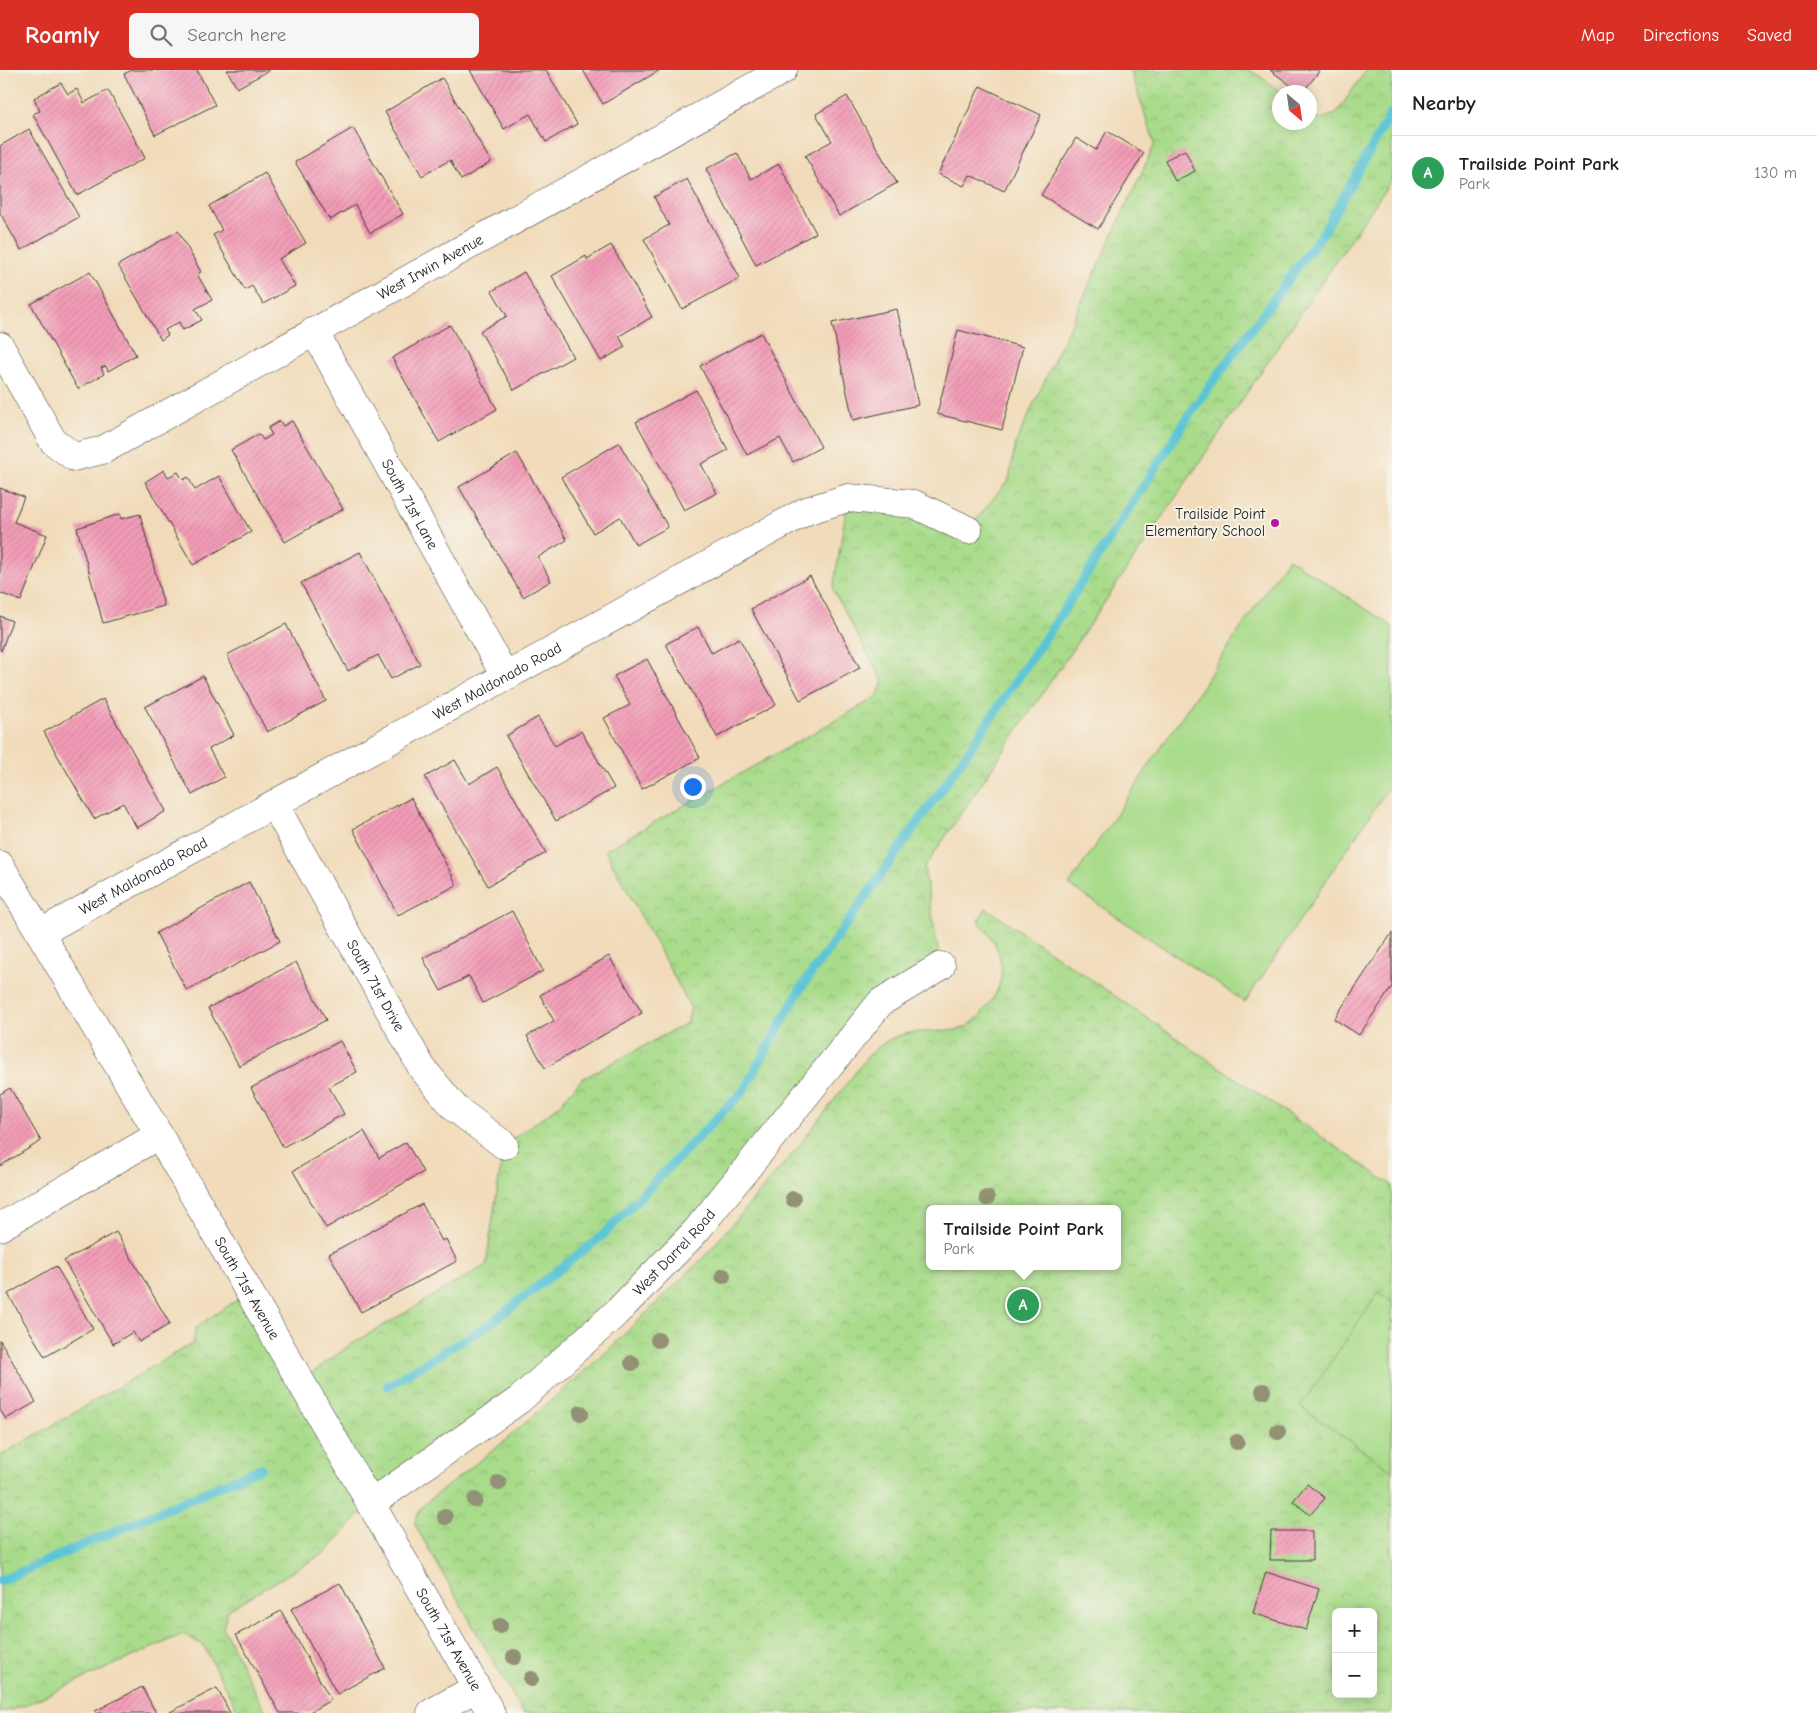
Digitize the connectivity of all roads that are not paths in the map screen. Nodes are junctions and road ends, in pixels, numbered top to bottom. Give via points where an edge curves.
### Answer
1 (783, 70) edge
2 (314, 331) junction
3 (0, 346) edge
4 (968, 530) dead end
5 (505, 676) junction
6 (274, 804) junction
7 (0, 865) edge
8 (40, 933) junction
9 (941, 966) dead end
10 (159, 1135) junction
11 (504, 1145) dead end
12 (0, 1227) edge
13 (370, 1504) junction
14 (476, 1688) junction
15 (431, 1713) edge
16 (491, 1713) edge

1 - 2 street, West Irwin Avenue
2 - 3 street, West Irwin Avenue via 103,450 74,457 52,441
2 - 5 street, South 71st Lane
4 - 5 street, West Maldonado Road via 914,504 848,498 806,511
5 - 6 street, West Maldonado Road
6 - 8 street, West Maldonado Road
6 - 11 street, South 71st Drive via 422,1068 455,1108
7 - 8 street, South 71st Avenue
8 - 10 street, South 71st Avenue
9 - 13 street, West Darrel Road via 881,1002 696,1231 616,1313 519,1400
10 - 12 street
10 - 13 street, South 71st Avenue
13 - 14 street, South 71st Avenue
14 - 15 street
14 - 16 street, South 71st Avenue

